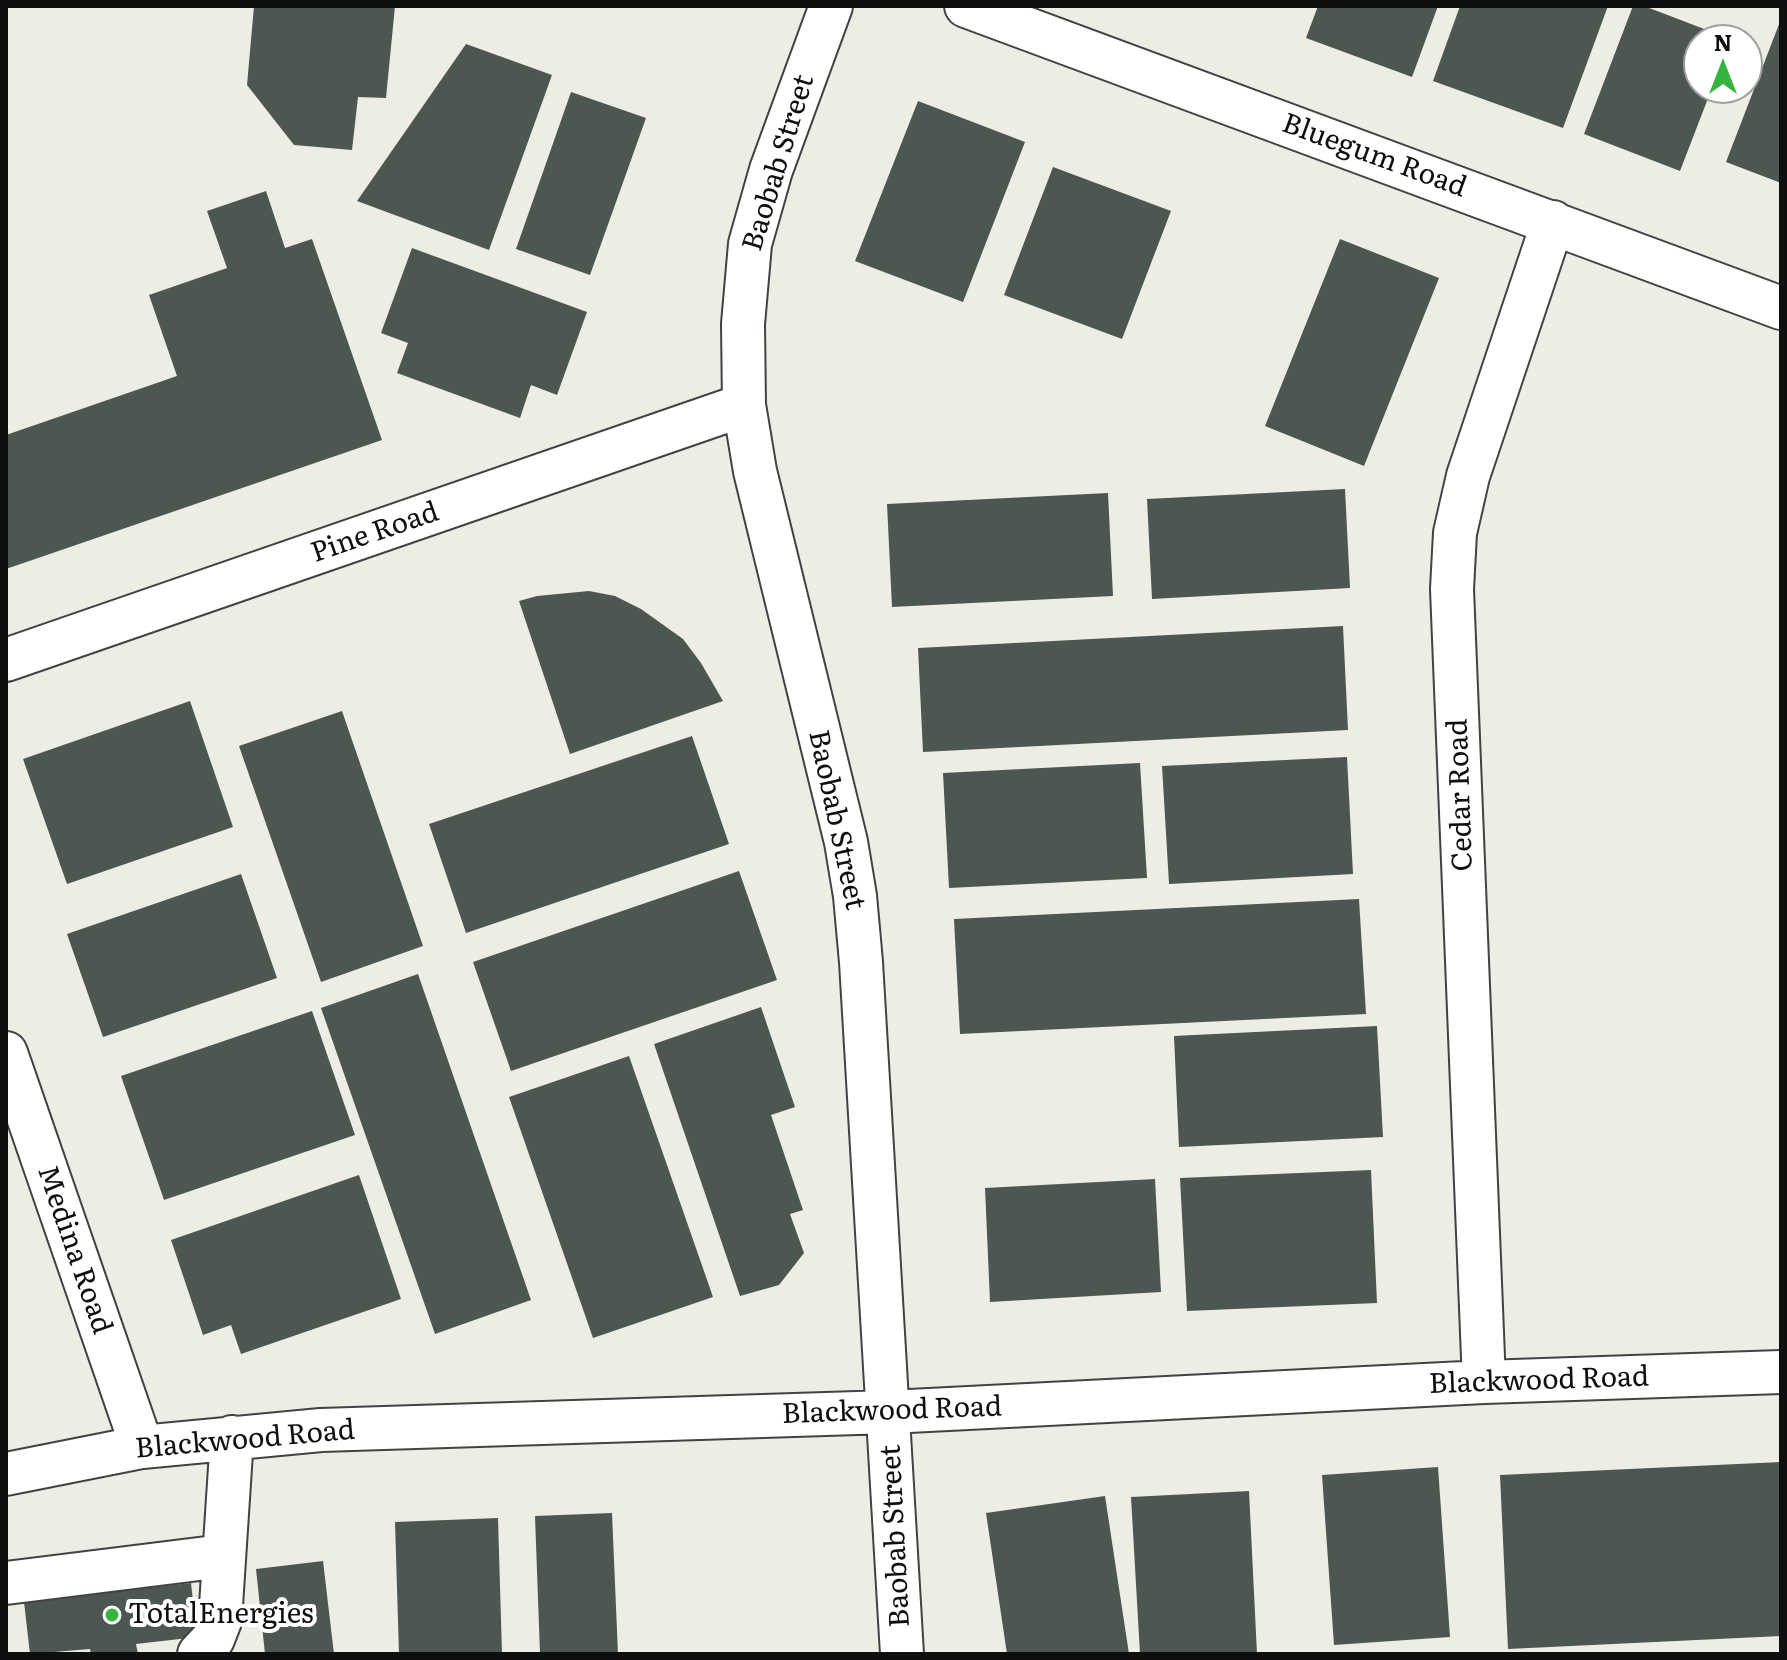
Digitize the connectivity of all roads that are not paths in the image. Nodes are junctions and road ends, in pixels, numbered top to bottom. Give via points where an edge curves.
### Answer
1 (831, 6) edge
2 (966, 6) edge
3 (1553, 222) junction
4 (1781, 308) edge
5 (744, 405) junction
6 (6, 660) edge
7 (6, 1053) edge
8 (1781, 1372) edge
9 (1484, 1382) junction
10 (889, 1412) junction
11 (232, 1437) junction
12 (142, 1447) junction
13 (6, 1474) edge
14 (223, 1556) junction
15 (6, 1583) edge
16 (199, 1654) edge
17 (902, 1654) edge

1 - 5 street, Baobab Street via 750,244 743,324
2 - 3 street, Bluegum Road
3 - 4 street, Bluegum Road
3 - 9 street, Cedar Road via 1468,476 1455,533 1452,589
5 - 6 street, Pine Road
5 - 10 street, Baobab Street via 855,896
7 - 12 street, Medina Road
8 - 9 street, Blackwood Road
9 - 10 street, Blackwood Road
10 - 11 street, Blackwood Road
10 - 17 street, Baobab Street
11 - 12 street, Blackwood Road
11 - 14 street
12 - 13 street, Blackwood Road
14 - 15 street
14 - 16 street via 220,1621

